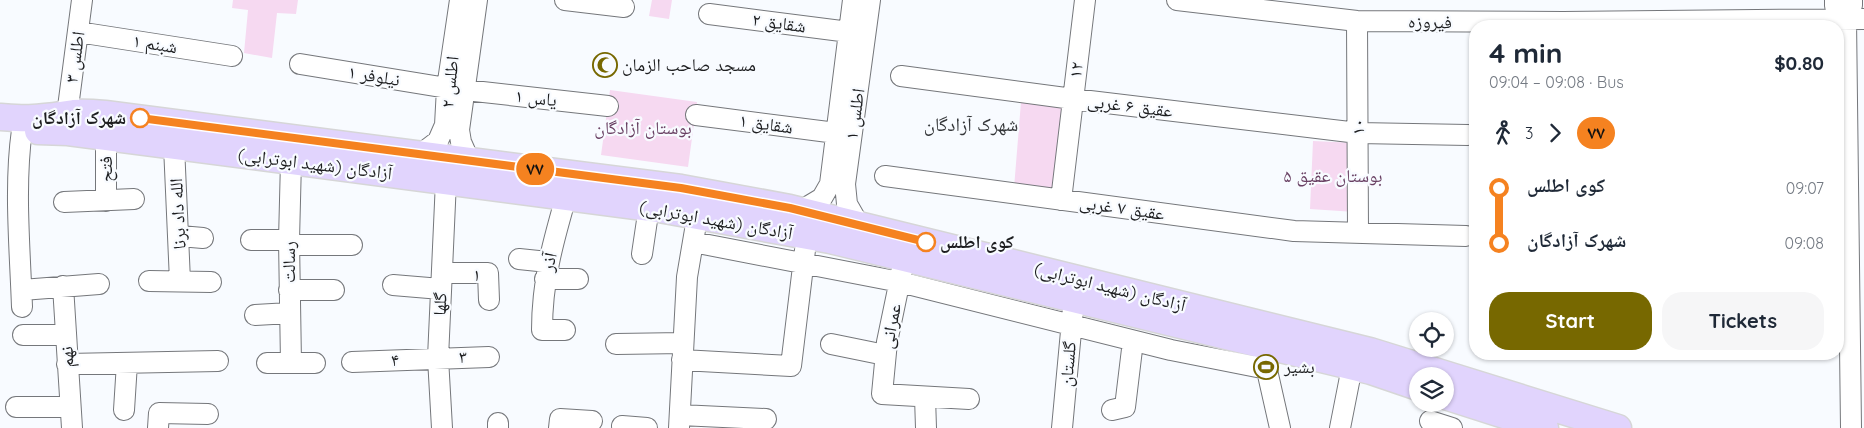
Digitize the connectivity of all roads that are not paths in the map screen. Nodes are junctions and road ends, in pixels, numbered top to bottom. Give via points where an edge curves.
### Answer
1 (82, 0) edge
2 (460, 0) edge
3 (477, 0) edge
4 (565, 0) edge
5 (854, 0) edge
6 (870, 0) edge
7 (1084, 0) edge
8 (1177, 0) edge
9 (1835, 0) edge
10 (1852, 0) edge
11 (624, 7) dead end
12 (709, 14) dead end
13 (1855, 19) edge
14 (1801, 20) edge
15 (1357, 21) junction
16 (1469, 22) edge
17 (78, 32) junction
18 (849, 32) junction
19 (232, 56) dead end
20 (300, 64) dead end
21 (901, 76) dead end
22 (456, 89) junction
23 (1073, 99) junction
24 (608, 106) dead end
25 (696, 115) dead end
26 (0, 117) edge
27 (68, 123) junction
28 (11, 132) edge
29 (836, 133) junction
30 (1358, 133) junction
31 (1468, 135) dead end
32 (106, 137) junction
33 (174, 146) junction
34 (421, 154) junction
35 (469, 160) junction
36 (291, 161) junction
37 (886, 176) dead end
38 (446, 181) junction
39 (566, 197) junction
40 (134, 198) dead end
41 (1061, 200) junction
42 (106, 201) junction
43 (657, 201) junction
44 (64, 202) dead end
45 (802, 210) junction
46 (698, 216) junction
47 (1844, 220) edge
48 (859, 225) junction
49 (1358, 233) junction
50 (180, 236) junction
51 (808, 236) junction
52 (1466, 236) dead end
53 (203, 238) dead end
54 (252, 240) dead end
55 (289, 242) junction
56 (693, 242) junction
57 (352, 245) dead end
58 (1844, 245) edge
59 (642, 254) dead end
60 (519, 259) dead end
61 (803, 262) junction
62 (547, 270) junction
63 (902, 270) junction
64 (578, 279) dead end
65 (149, 281) dead end
66 (180, 281) junction
67 (441, 281) junction
68 (211, 282) dead end
69 (99, 284) dead end
70 (393, 285) dead end
71 (63, 286) junction
72 (289, 290) junction
73 (334, 290) dead end
74 (489, 300) dead end
75 (1073, 312) junction
76 (290, 313) junction
77 (255, 315) dead end
78 (565, 330) dead end
79 (24, 334) dead end
80 (66, 335) junction
81 (1857, 339) edge
82 (1133, 341) junction
83 (616, 344) dead end
84 (831, 344) dead end
85 (683, 352) junction
86 (886, 355) junction
87 (489, 357) dead end
88 (1264, 357) junction
89 (438, 358) junction
90 (218, 361) dead end
91 (352, 362) dead end
92 (126, 363) junction
93 (291, 363) junction
94 (315, 363) dead end
95 (67, 364) junction
96 (267, 364) dead end
97 (1352, 366) junction
98 (1409, 384) edge
99 (925, 397) junction
100 (970, 399) dead end
101 (1454, 399) edge
102 (16, 407) dead end
103 (70, 407) junction
104 (124, 410) dead end
105 (1112, 410) dead end
106 (208, 414) dead end
107 (1428, 418) edge
108 (766, 419) dead end
109 (592, 421) dead end
110 (679, 422) edge
111 (72, 428) edge
112 (158, 428) edge
113 (442, 428) edge
114 (560, 428) edge
115 (622, 428) edge
116 (647, 428) edge
117 (926, 428) edge
118 (1062, 428) edge
119 (1280, 428) edge
120 (1340, 428) edge
121 (1452, 428) edge
122 (1545, 428) edge
123 (1618, 428) edge
124 (1851, 428) edge

1 - 17 street, اطلس ۳
2 - 22 street, اطلس ۲
3 - 22 street, اطلس ۲
4 - 11 street
5 - 18 street, اطلس ۱
6 - 48 street, اطلس ۱ via 845,184 847,204
7 - 23 street, ۱۲
8 - 15 street, فیروزه
9 - 13 street via 1835,6
10 - 13 street
12 - 18 street, شقایق ۲
13 - 14 street, فیروزه
13 - 47 street
15 - 16 street, فیروزه
15 - 30 street, ۱۰
17 - 19 street, شبنم ۱
17 - 27 street, اطلس ۳
18 - 29 street, اطلس ۱
20 - 22 street, نیلوفر ۱
21 - 23 street, عقیق ۶ غربی
22 - 24 street, یاس ۱
22 - 34 street, اطلس ۲ via 438,141
22 - 35 street, اطلس ۲ via 461,142
23 - 30 street, عقیق ۶ غربی
23 - 41 street, ۱۲
25 - 29 street, شقایق ۱
26 - 27 main road, آزادگان (شهید ابوترابی)
27 - 28 main road, آزادگان (شهید ابوترابی)
27 - 32 main road, آزادگان (شهید ابوترابی)
27 - 34 main road, آزادگان (شهید ابوترابی) via 73,113 105,114
28 - 71 street via 19,153 22,298
29 - 45 street, اطلس ۱ via 830,184 822,198
30 - 31 street, عقیق ۶ غربی
30 - 49 street, ۱۰
32 - 33 main road, آزادگان (شهید ابوترابی)
32 - 42 street, فتح
33 - 36 main road, آزادگان (شهید ابوترابی)
33 - 50 street, الله داد برنا
34 - 35 main road, آزادگان (شهید ابوترابی)
35 - 43 main road, آزادگان (شهید ابوترابی)
36 - 38 main road, آزادگان (شهید ابوترابی)
36 - 55 street, رسالت
37 - 41 street, عقیق ۷ غربی
38 - 39 main road, آزادگان (شهید ابوترابی)
38 - 67 street, گلها
39 - 43 main road, آزادگان (شهید ابوترابی)
39 - 62 street, آذر
40 - 42 street
41 - 49 street, عقیق ۷ غربی via 1294,231
42 - 44 street
43 - 45 main road, آزادگان (شهید ابوترابی)
43 - 46 main road, آزادگان (شهید ابوترابی)
43 - 59 street
45 - 48 main road, آزادگان (شهید ابوترابی)
46 - 51 main road, آزادگان (شهید ابوترابی)
46 - 56 street
48 - 123 main road, آزادگان (شهید ابوترابی) via 1370,351
49 - 52 street, عقیق ۷ غربی
50 - 53 street
50 - 66 street, الله داد برنا
51 - 61 street
51 - 63 main road, آزادگان (شهید ابوترابی)
54 - 55 street
55 - 57 street
55 - 72 street, رسالت
56 - 61 street
56 - 85 street via 687,277
58 - 81 street
60 - 62 street
61 - 63 street
61 - 85 street via 791,366
62 - 64 street
62 - 78 street, آذر via 542,330
63 - 75 main road, آزادگان (شهید ابوترابی)
63 - 86 street, عمرانی
65 - 66 street
66 - 68 street
67 - 70 street
67 - 74 street, ۱ via 488,272
67 - 89 street, گلها
69 - 71 street
71 - 80 street, نهم
72 - 73 street
72 - 76 street, رسالت
75 - 82 street
75 - 88 main road, آزادگان (شهید ابوترابی)
75 - 118 street, گلستان
76 - 77 street
76 - 93 street, رسالت
79 - 80 street
80 - 95 street, نهم
81 - 124 street
82 - 88 street via 1171,350
82 - 105 street via 1125,407
83 - 85 street
84 - 86 street
85 - 110 street
86 - 99 street, عمرانی via 882,394
87 - 89 street, ۳
88 - 97 main road, آزادگان (شهید ابوترابی)
88 - 119 street
89 - 91 street, ۴
89 - 113 street, گلها
90 - 92 street
92 - 95 street
92 - 104 street
93 - 94 street
93 - 96 street
95 - 103 street, نهم
97 - 98 main road, آزادگان (شهید ابوترابی)
97 - 120 street
99 - 100 street
99 - 117 street
101 - 122 main road
102 - 103 street
103 - 111 street, نهم
106 - 112 street via 159,413
107 - 121 street
108 - 110 street
109 - 114 street via 560,419
115 - 116 street

